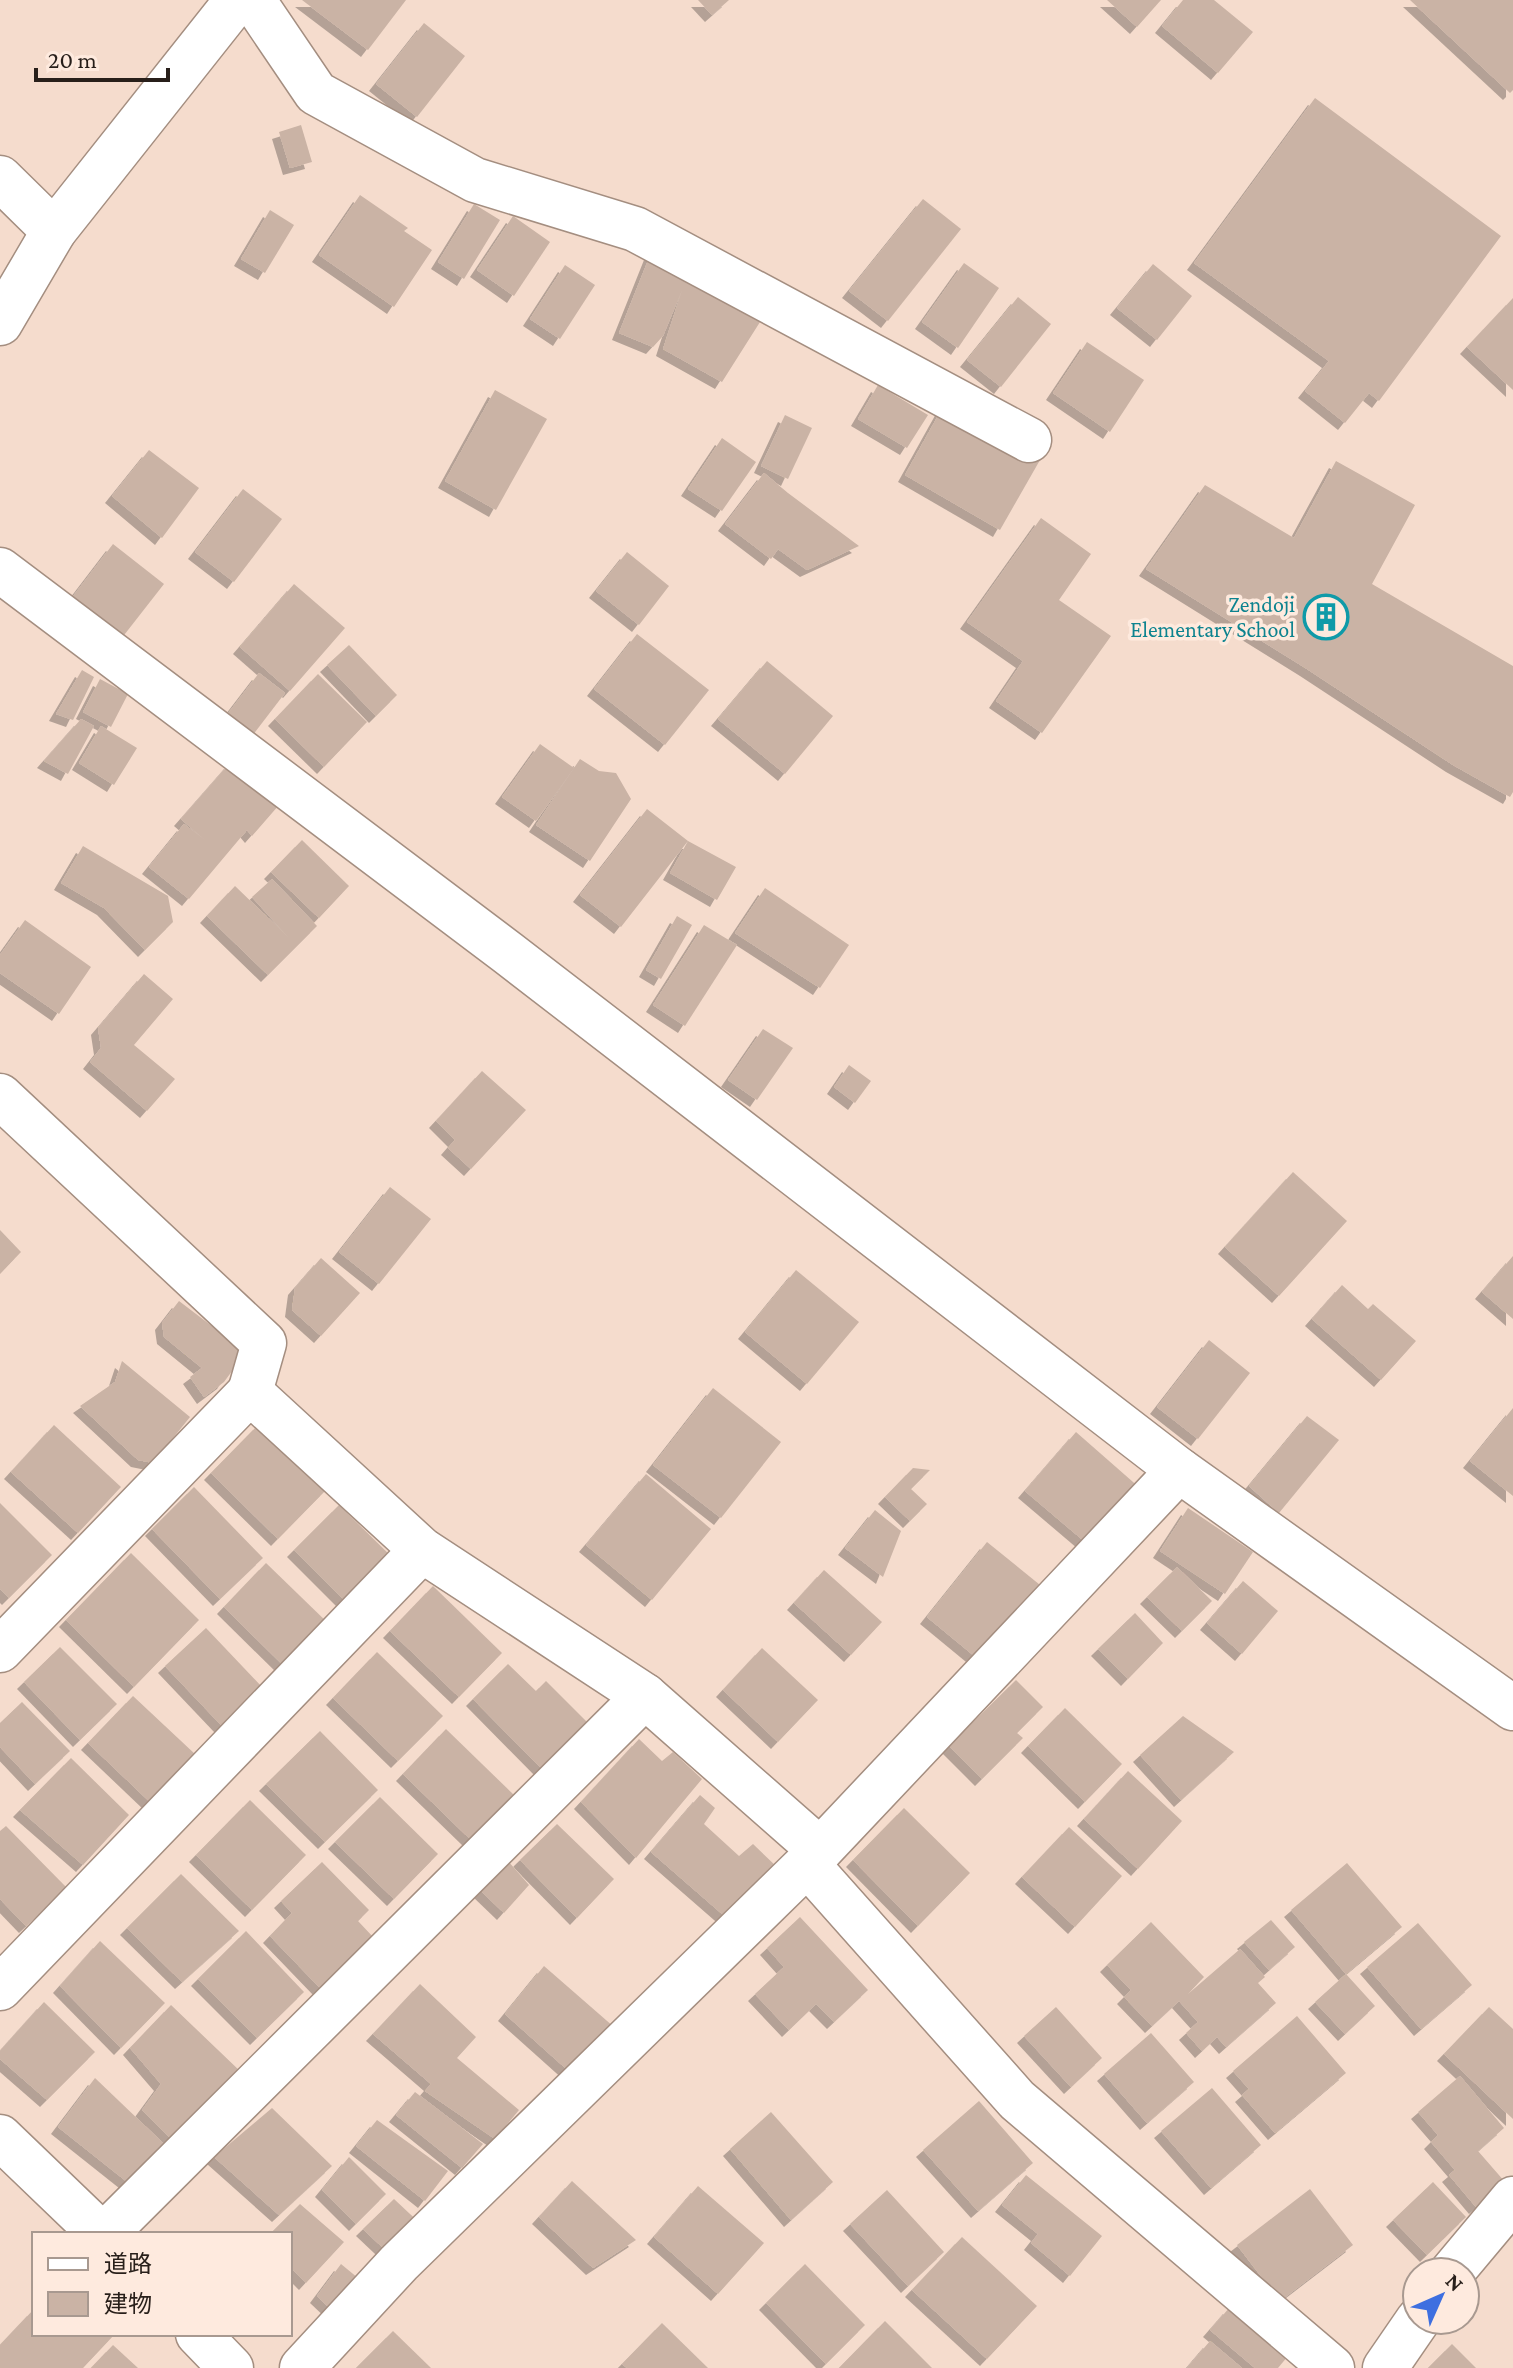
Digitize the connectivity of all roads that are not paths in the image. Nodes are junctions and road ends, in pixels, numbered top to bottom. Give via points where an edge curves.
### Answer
1 (237, 0) edge
2 (253, 0) edge
3 (0, 178) edge
4 (54, 231) junction
5 (0, 323) edge
6 (1029, 440) dead end
7 (0, 570) edge
8 (0, 1096) edge
9 (250, 1392) junction
10 (1179, 1470) junction
11 (422, 1550) junction
12 (0, 1650) edge
13 (645, 1696) junction
14 (1513, 1708) edge
15 (814, 1857) junction
16 (0, 1988) edge
17 (0, 2137) edge
18 (1513, 2199) edge
19 (101, 2232) edge
20 (105, 2232) edge
21 (1465, 2256) edge
22 (200, 2336) edge
23 (1407, 2336) edge
24 (231, 2368) edge
25 (302, 2368) edge
26 (1332, 2368) edge
27 (1385, 2368) edge

1 - 4 street
2 - 6 street via 316,93 475,180 635,229
3 - 4 street
4 - 5 street
7 - 10 street
8 - 9 street via 264,1343
9 - 11 street
9 - 12 street
10 - 14 street
10 - 15 street
11 - 13 street
11 - 16 street
13 - 15 street
13 - 20 street
15 - 25 street via 399,2263
15 - 26 street via 1017,2100
17 - 19 street
18 - 21 street
22 - 24 street
23 - 27 street

